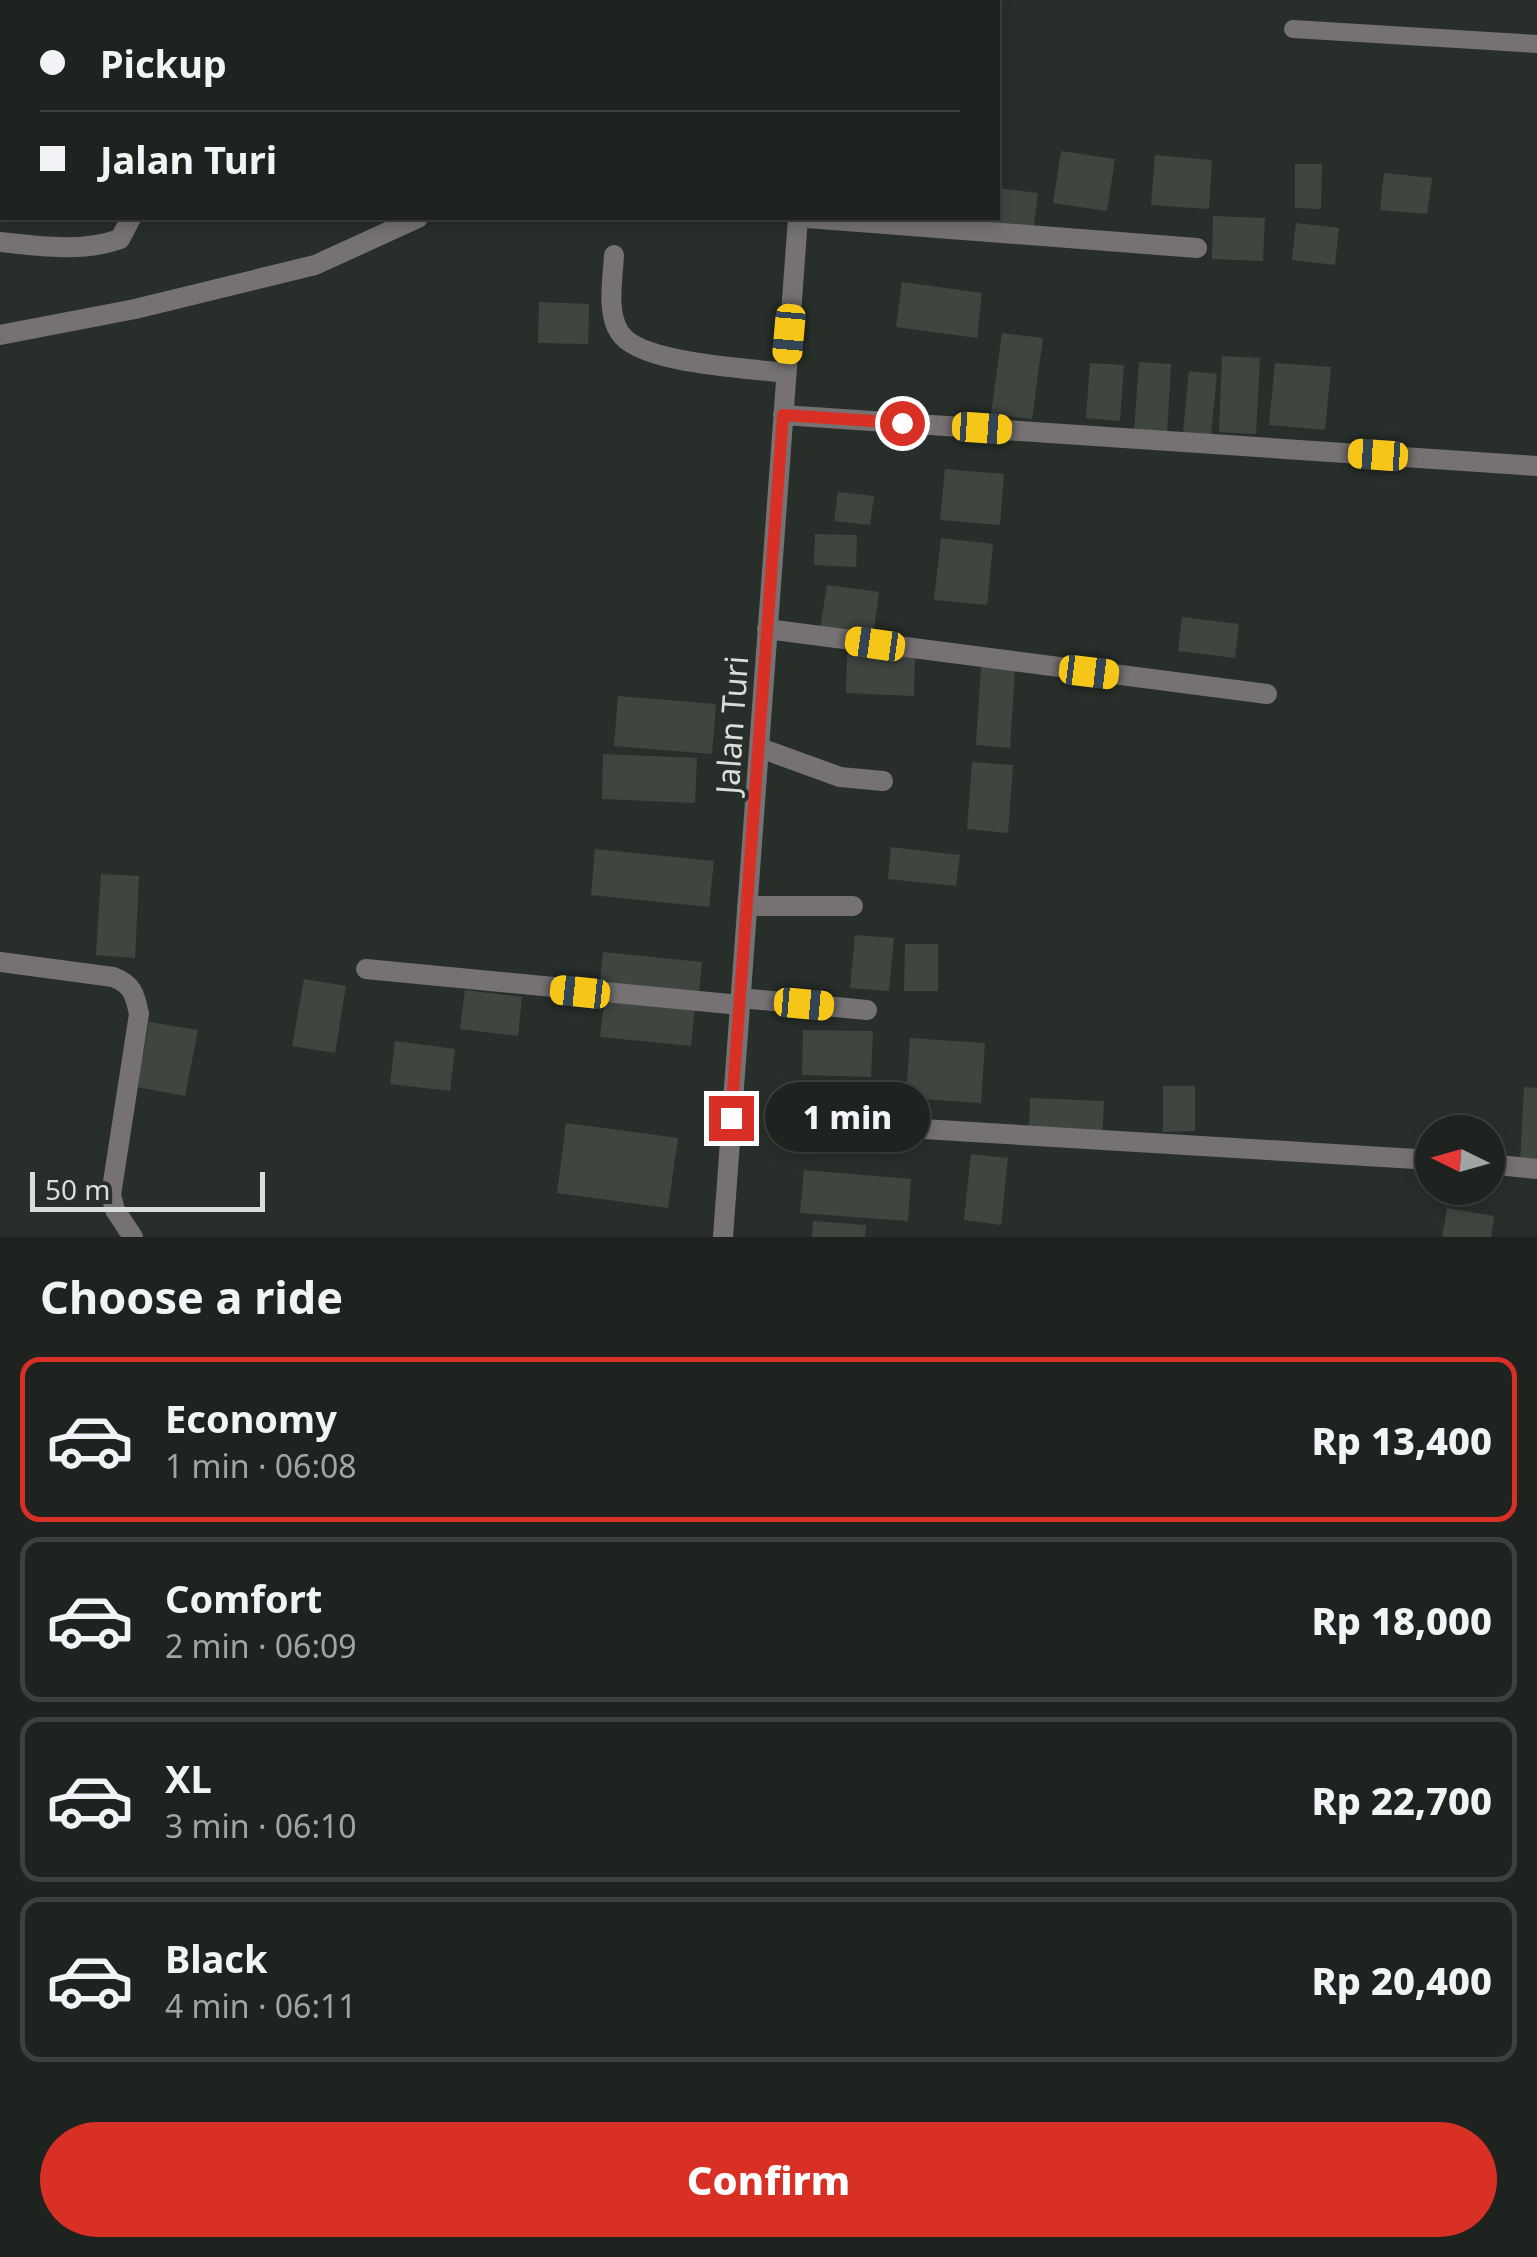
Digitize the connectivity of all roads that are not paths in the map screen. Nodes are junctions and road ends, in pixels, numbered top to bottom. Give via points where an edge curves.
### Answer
1 (1293, 29) dead end
2 (1537, 44) edge
3 (130, 220) edge
4 (414, 220) edge
5 (798, 220) edge
6 (833, 220) edge
7 (0, 242) edge
8 (1198, 248) dead end
9 (614, 255) dead end
10 (0, 336) edge
11 (786, 373) junction
12 (783, 415) junction
13 (1537, 466) edge
14 (767, 630) junction
15 (1267, 694) dead end
16 (760, 748) junction
17 (883, 781) dead end
18 (747, 906) junction
19 (853, 906) dead end
20 (0, 962) edge
21 (366, 970) dead end
22 (740, 1002) junction
23 (867, 1010) dead end
24 (824, 1123) dead end
25 (1415, 1159) edge
26 (1505, 1166) edge
27 (1537, 1169) edge
28 (133, 1237) edge
29 (723, 1237) edge

1 - 2 lane
3 - 7 street via 120,238 100,246
4 - 10 street via 315,264
5 - 11 street, Jalan Turi
6 - 8 street
9 - 11 street via 613,317 631,346
11 - 12 street, Jalan Turi
12 - 13 street
12 - 14 street, Jalan Turi
14 - 15 street
14 - 16 street, Jalan Turi
16 - 17 street via 840,776
16 - 18 street, Jalan Turi
18 - 19 street
18 - 22 street, Jalan Turi
20 - 28 street via 113,976 136,995 139,1014 112,1195
21 - 22 street
22 - 23 street
22 - 29 street, Jalan Turi
24 - 25 street
26 - 27 street

